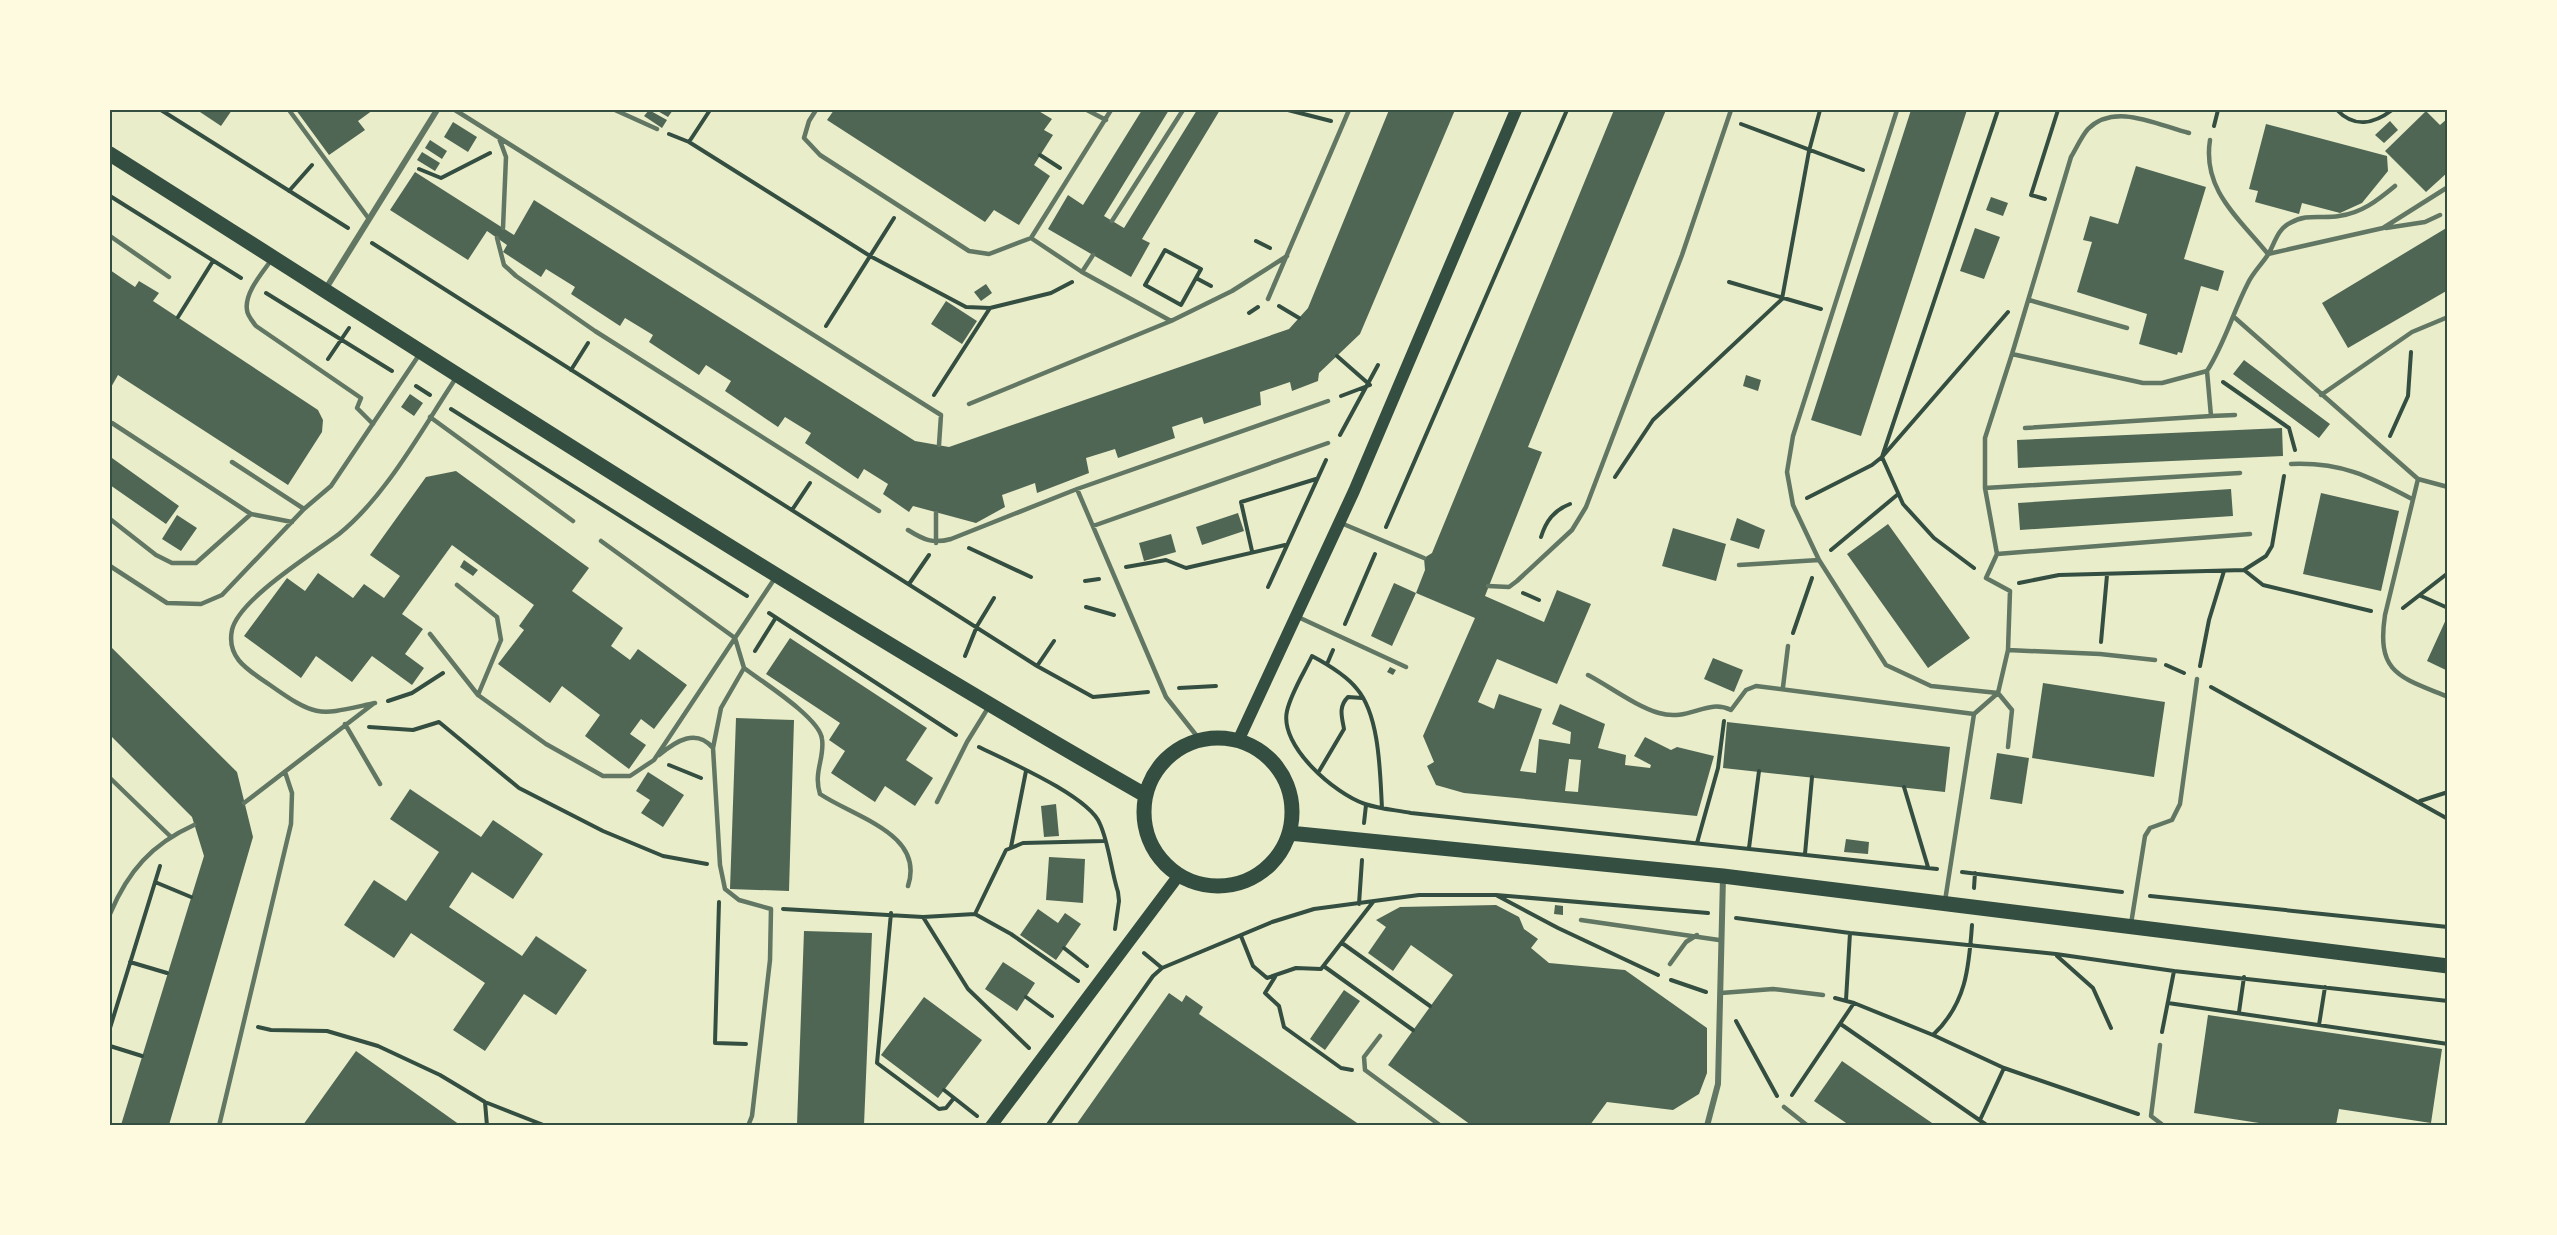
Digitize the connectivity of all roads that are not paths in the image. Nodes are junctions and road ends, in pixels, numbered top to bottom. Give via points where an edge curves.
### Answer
1 (289, 110) edge
2 (436, 110) edge
3 (455, 110) edge
4 (615, 110) edge
5 (816, 110) edge
6 (1087, 110) edge
7 (1111, 110) edge
8 (1183, 110) edge
9 (1349, 110) edge
10 (1516, 110) edge
11 (1731, 110) edge
12 (1897, 110) edge
13 (1106, 120) junction
14 (657, 129) road end
15 (2189, 133) dead end
16 (499, 138) junction
17 (2210, 140) dead end
18 (110, 154) edge
19 (2395, 186) dead end
20 (2448, 187) edge
21 (2440, 215) dead end
22 (369, 219) junction
23 (1112, 221) dead end
24 (503, 228) dead end
25 (2384, 228) junction
26 (110, 236) edge
27 (497, 238) dead end
28 (1031, 238) junction
29 (2268, 254) junction
30 (1093, 255) dead end
31 (1287, 256) junction
32 (273, 257) junction
33 (1082, 272) junction
34 (169, 277) dead end
35 (325, 291) junction
36 (1268, 300) road end
37 (2029, 300) junction
38 (2234, 317) junction
39 (2448, 317) edge
40 (1171, 321) junction
41 (2127, 328) dead end
42 (421, 352) junction
43 (2012, 354) junction
44 (2207, 371) junction
45 (457, 376) junction
46 (2321, 395) junction
47 (1328, 400) road end
48 (969, 404) dead end
49 (2235, 415) dead end
50 (2211, 416) junction
51 (430, 417) junction
52 (112, 423) dead end
53 (373, 424) junction
54 (2025, 428) dead end
55 (1328, 443) dead end
56 (939, 445) dead end
57 (232, 462) dead end
58 (2291, 464) road end
59 (2240, 473) dead end
60 (2418, 479) junction
61 (2448, 487) edge
62 (1985, 488) junction
63 (1077, 489) junction
64 (2412, 499) junction
65 (304, 509) junction
66 (879, 511) dead end
67 (936, 513) dead end
68 (251, 514) junction
69 (110, 519) edge
70 (573, 521) dead end
71 (292, 522) junction
72 (1339, 522) junction
73 (1093, 526) junction
74 (908, 530) dead end
75 (2250, 534) dead end
76 (601, 542) dead end
77 (936, 543) junction
78 (1997, 554) junction
79 (1424, 558) dead end
80 (1819, 560) junction
81 (1740, 565) dead end
82 (110, 566) edge
83 (776, 576) junction
84 (457, 585) dead end
85 (1488, 586) dead end
86 (1296, 616) junction
87 (430, 634) dead end
88 (735, 638) junction
89 (1788, 646) road end
90 (2008, 650) junction
91 (2155, 660) road end
92 (1406, 667) dead end
93 (744, 668) junction
94 (1588, 675) dead end
95 (2197, 679) road end
96 (1783, 687) junction
97 (1998, 693) junction
98 (478, 695) junction
99 (2448, 697) edge
100 (990, 706) junction
101 (1974, 714) junction
102 (345, 724) junction
103 (1200, 740) junction
104 (1238, 741) junction
105 (2008, 747) dead end
106 (713, 748) junction
107 (654, 760) junction
108 (285, 772) junction
109 (110, 778) edge
110 (380, 784) dead end
111 (1145, 795) junction
112 (937, 802) dead end
113 (244, 803) dead end
114 (194, 825) dead end
115 (1289, 833) junction
116 (170, 836) junction
117 (1179, 875) junction
118 (1723, 876) junction
119 (908, 886) dead end
120 (1945, 904) junction
121 (110, 914) edge
122 (1581, 920) dead end
123 (2131, 927) junction
124 (1697, 935) junction
125 (1719, 940) junction
126 (1670, 964) dead end
127 (2448, 966) edge
128 (1721, 993) junction
129 (1823, 995) road end
130 (1380, 1036) dead end
131 (2160, 1045) road end
132 (1784, 1107) road end
133 (987, 1123) edge
134 (219, 1125) edge
135 (748, 1125) edge
136 (1441, 1125) edge
137 (1707, 1125) edge
138 (1808, 1125) edge
139 (2164, 1125) edge

1 - 22 lane
2 - 22 street
3 - 16 lane
4 - 14 lane
5 - 28 lane via 804,138 820,155 969,251 989,254
6 - 13 lane
7 - 13 lane
8 - 23 lane
9 - 31 lane
10 - 72 main road
11 - 85 lane via 1682,255 1586,507 1572,530 1517,581 1509,587
12 - 80 lane via 1788,456 1793,505
13 - 28 lane
15 - 37 lane via 2119,114 2105,117 2087,130 2071,157
16 - 24 lane via 506,157
16 - 56 lane via 941,415
17 - 29 lane via 2207,158 2213,184
18 - 32 main road
19 - 29 lane via 2371,206 2354,213 2305,216 2287,224
20 - 25 lane
21 - 25 lane via 2409,226
22 - 35 street
25 - 29 lane
26 - 34 lane
27 - 66 lane via 504,265 595,331
28 - 33 lane
29 - 38 lane via 2248,282
30 - 33 lane
31 - 36 lane
31 - 40 lane via 1226,294
32 - 35 main road
32 - 53 lane via 251,293 246,311 256,326 361,398 357,408
33 - 40 lane
35 - 42 main road
37 - 41 lane
37 - 43 lane
38 - 44 lane
38 - 46 lane
39 - 46 lane via 2412,332
40 - 48 lane
42 - 45 main road
42 - 53 lane
43 - 44 lane via 2143,383
43 - 62 lane via 1985,438
44 - 50 lane
45 - 51 lane
45 - 83 main road
46 - 60 lane
47 - 63 lane
49 - 50 lane
50 - 54 lane
51 - 70 lane
51 - 102 lane via 379,492 340,533 294,564 250,604 233,627 230,644 243,666 302,708 326,713 375,703
52 - 68 lane
53 - 65 lane via 331,486
55 - 73 lane
57 - 65 lane
58 - 64 lane via 2347,468
59 - 62 lane
60 - 61 lane
60 - 64 lane
62 - 78 lane
63 - 73 lane
63 - 77 lane
64 - 99 lane via 2385,615 2383,654 2403,678
65 - 71 lane
67 - 77 lane
68 - 69 lane via 196,564 172,563 156,555
68 - 71 lane
71 - 82 lane via 222,595 201,604 167,603
72 - 79 lane
72 - 86 main road
73 - 103 lane via 1166,697
74 - 77 lane
75 - 78 lane
76 - 88 lane
78 - 90 lane via 1986,578 2010,591
80 - 81 lane
80 - 97 lane via 1886,665 1931,686
83 - 88 lane
83 - 100 main road
84 - 98 lane via 497,617 501,640
86 - 92 lane
86 - 104 main road
87 - 98 lane
88 - 93 lane
88 - 107 lane
89 - 96 lane
90 - 91 lane
90 - 97 lane
93 - 106 lane via 721,708
93 - 119 lane via 820,730 823,740 816,781 820,794 903,844 913,870
94 - 96 lane via 1658,713 1684,716 1719,706 1731,710 1746,690 1756,686
95 - 123 lane via 2180,804 2172,820 2150,828 2145,836
96 - 101 lane
97 - 101 lane
97 - 105 lane via 2012,710
98 - 107 lane via 546,744 603,776 630,776
100 - 111 main road
100 - 112 lane
101 - 120 lane
102 - 108 lane
102 - 110 lane
103 - 104 main road
103 - 111 main road via 1165,759 1152,776
104 - 115 main road via 1257,749 1280,772 1291,802
106 - 107 lane via 700,738 688,738 670,746
106 - 135 lane via 725,889 739,900 771,909 761,1045
108 - 113 lane
108 - 134 lane via 292,793 291,824
109 - 116 lane
111 - 117 main road via 1143,813 1149,840 1158,856
114 - 116 lane
115 - 117 main road via 1277,857 1249,880 1213,886
115 - 118 main road
116 - 121 lane via 149,852 118,895
117 - 133 main road
118 - 120 main road
118 - 125 street
120 - 123 main road
122 - 124 lane
123 - 127 main road
124 - 125 lane
124 - 126 lane via 1686,942
125 - 128 street
128 - 129 lane via 1773,989
128 - 137 street via 1718,1084
130 - 136 lane via 1364,1057 1365,1070
131 - 139 lane via 2151,1116
132 - 138 lane

